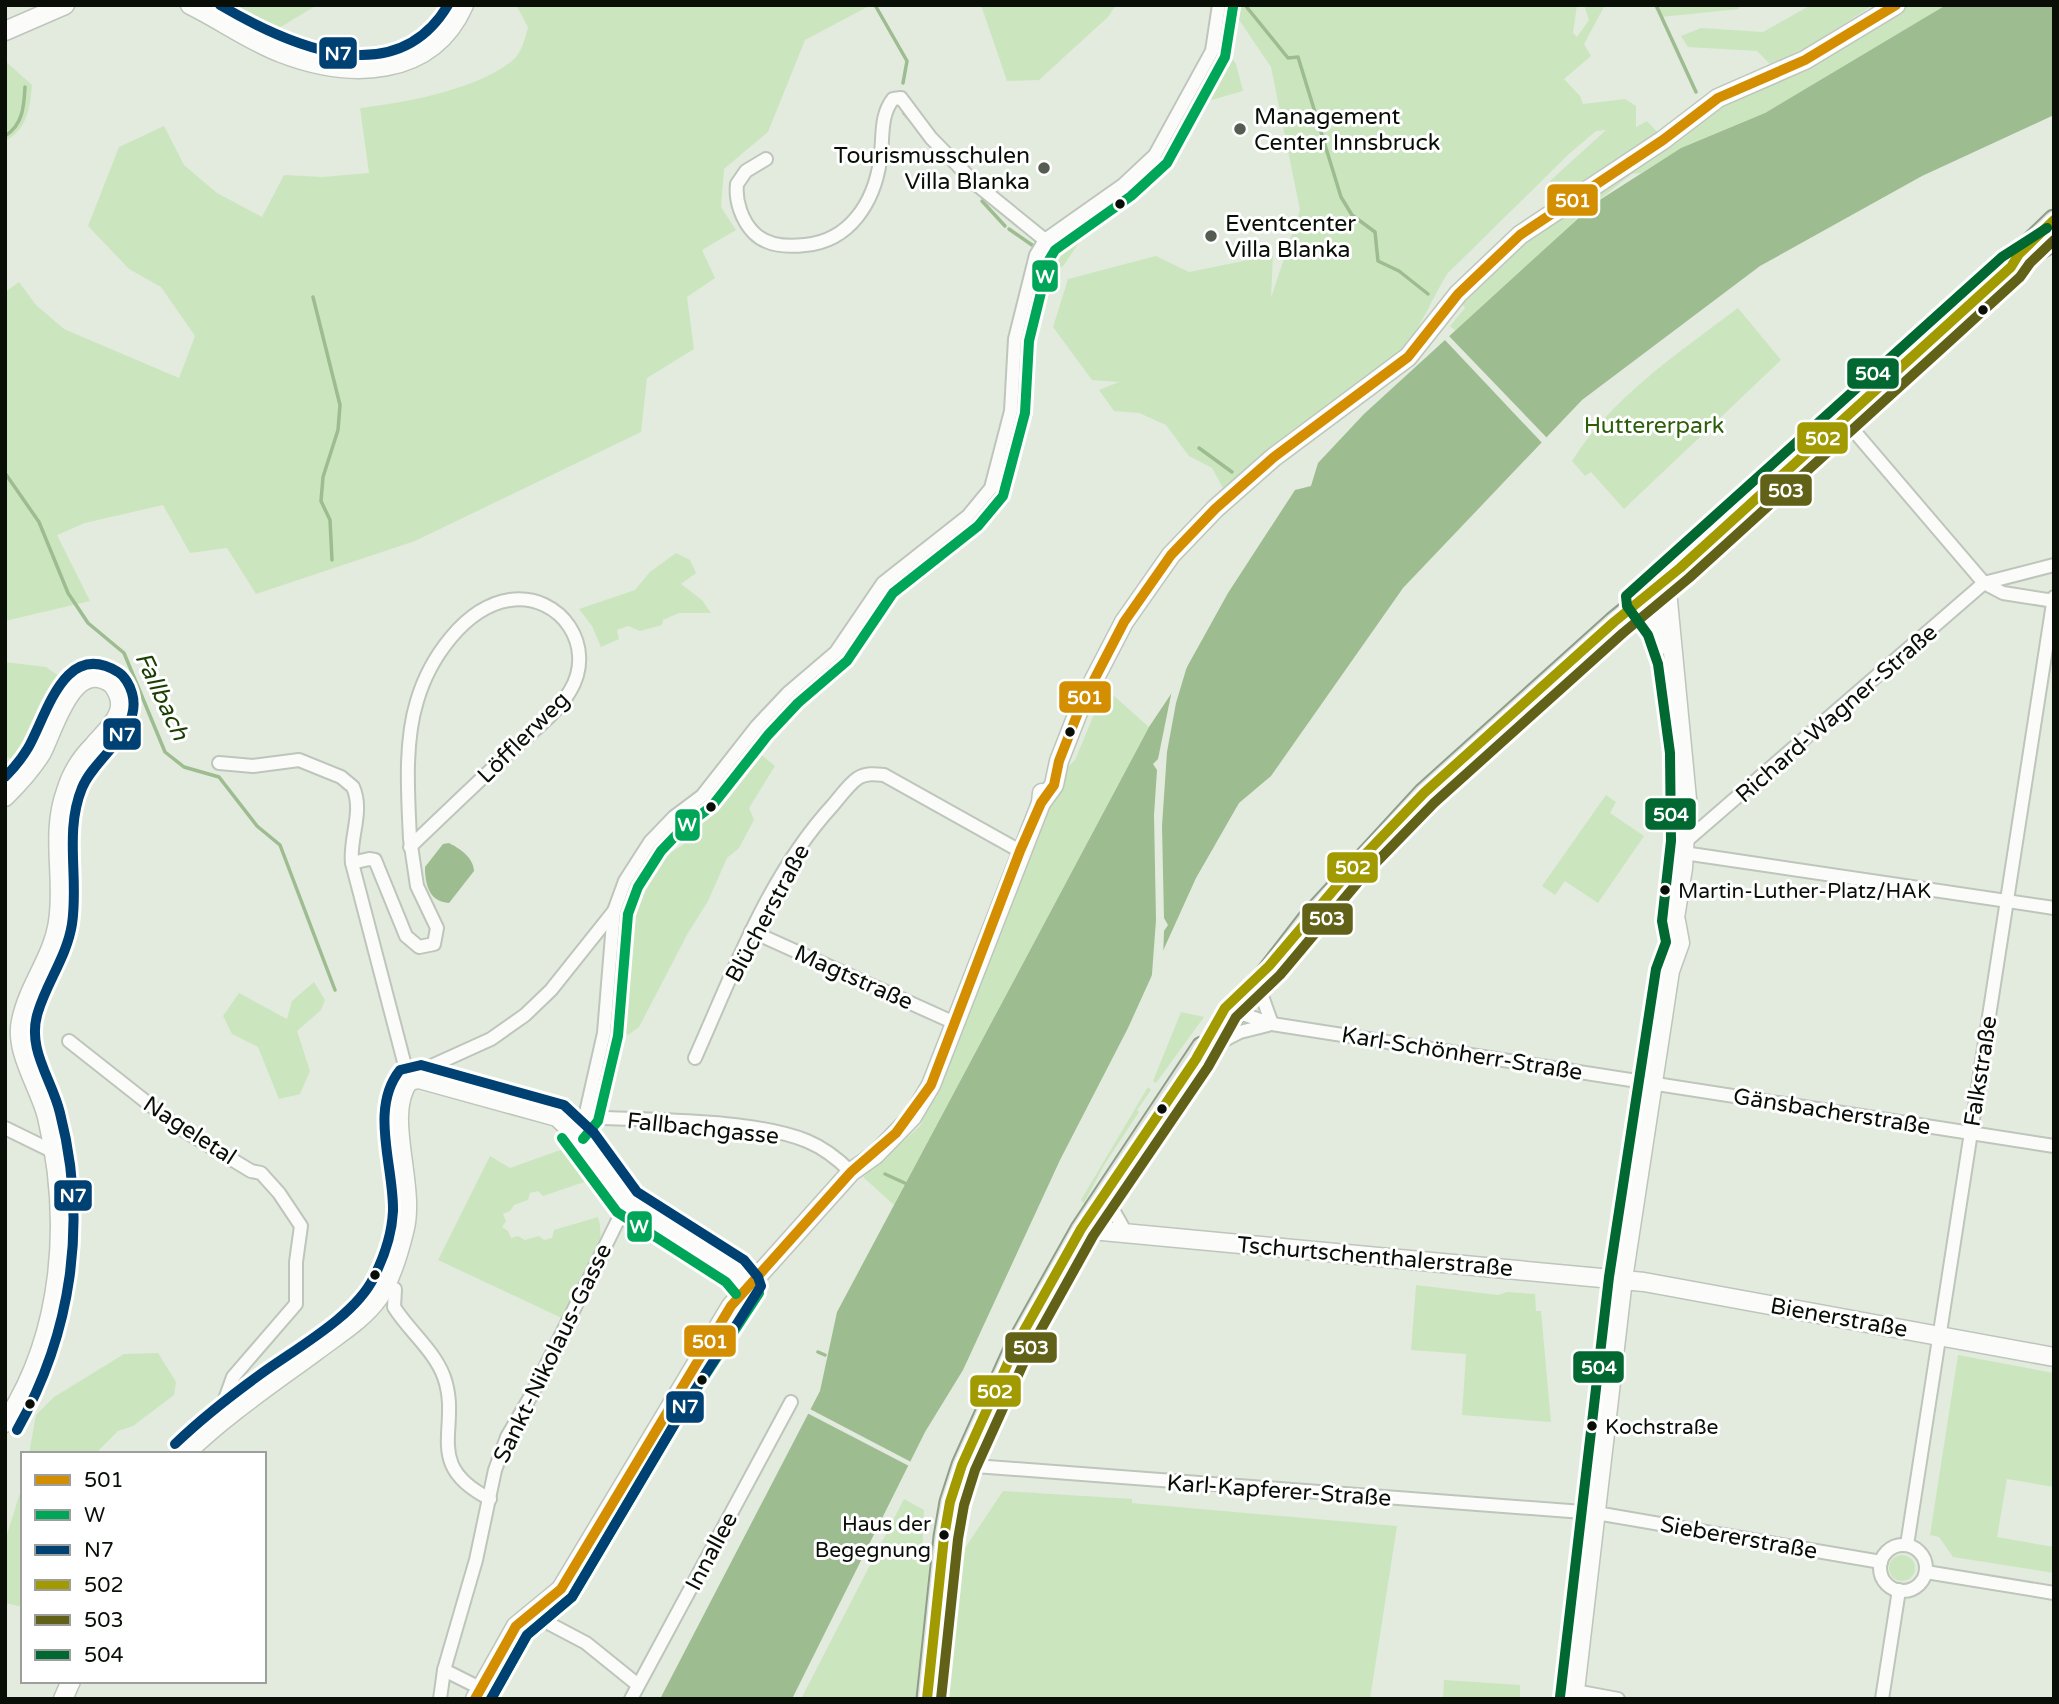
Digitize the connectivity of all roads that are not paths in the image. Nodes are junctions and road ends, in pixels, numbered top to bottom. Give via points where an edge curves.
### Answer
1 (65, 5) edge
2 (190, 5) edge
3 (464, 5) edge
4 (1219, 5) edge
5 (1896, 5) edge
6 (5, 31) edge
7 (766, 159) dead end
8 (2054, 220) edge
9 (1045, 240) junction
10 (2049, 246) edge
11 (2011, 267) junction
12 (1843, 418) junction
13 (2054, 565) edge
14 (1666, 580) junction
15 (1984, 583) junction
16 (1639, 600) junction
17 (2054, 600) edge
18 (1672, 662) junction
19 (219, 763) dead end
20 (5, 797) edge
21 (410, 847) junction
22 (1685, 847) junction
23 (1020, 851) junction
24 (352, 863) junction
25 (2007, 901) junction
26 (2054, 908) edge
27 (614, 911) junction
28 (751, 931) junction
29 (1269, 967) junction
30 (1258, 985) junction
31 (1231, 1011) junction
32 (957, 1024) junction
33 (1272, 1024) junction
34 (69, 1041) dead end
35 (1202, 1054) junction
36 (695, 1058) dead end
37 (414, 1080) junction
38 (1652, 1082) junction
39 (579, 1123) junction
40 (5, 1128) edge
41 (1969, 1133) junction
42 (2054, 1146) edge
43 (52, 1151) junction
44 (851, 1172) junction
45 (1104, 1194) junction
46 (627, 1202) junction
47 (1081, 1229) junction
48 (1126, 1233) junction
49 (1623, 1279) junction
50 (747, 1285) junction
51 (396, 1289) dead end
52 (1938, 1335) junction
53 (2054, 1357) edge
54 (791, 1402) dead end
55 (5, 1423) edge
56 (216, 1424) junction
57 (187, 1452) edge
58 (962, 1465) junction
59 (490, 1499) junction
60 (1596, 1513) junction
61 (1907, 1545) junction
62 (1881, 1562) junction
63 (1926, 1572) junction
64 (1899, 1590) junction
65 (2054, 1593) edge
66 (531, 1614) junction
67 (444, 1670) junction
68 (70, 1683) edge
69 (638, 1685) junction
70 (481, 1695) edge
71 (1575, 1695) edge
72 (63, 1699) edge
73 (440, 1699) edge
74 (631, 1699) edge
75 (927, 1699) edge
76 (1618, 1699) edge
77 (1882, 1699) edge

1 - 6 street
2 - 3 street via 293,57 380,68 410,61 434,48 447,36
4 - 9 street via 1212,51 1154,155 1123,185
5 - 23 street via 1805,60 1718,98 1520,234 1458,294 1408,357 1274,457 1215,509 1171,555 1124,622 1045,782
7 - 9 street via 746,171 737,184 740,209 752,231 783,246 833,238 852,225 871,196 886,111 893,99 901,97 931,138 976,184
8 - 11 main road
9 - 27 street via 1035,255 1015,339 1011,411 991,488 968,516 883,583 836,652 788,693 702,796 650,842 625,881
10 - 11 main road
11 - 12 main road
12 - 14 main road
12 - 15 street
13 - 15 street
14 - 16 main road
14 - 18 street
15 - 17 street via 2003,593
15 - 22 street, Richard-Wagner-Straße
16 - 18 street via 1661,628
16 - 29 main road via 1424,793 1354,866
17 - 25 street, Falkstraße
18 - 22 street via 1684,752
19 - 24 street via 258,766 299,760 351,784 357,817
20 - 43 street via 40,755 71,691 92,679 112,684 120,698 118,718 83,758 63,799 58,832 58,923 20,1024 48,1119
21 - 21 street, Löfflerweg via 412,722 431,667 467,621 484,610 510,600 547,606 569,625 580,647 579,671 571,691
21 - 24 street, Löfflerweg via 417,886 437,928 437,939 429,946 414,945 406,936 375,860
22 - 25 street
22 - 38 street
23 - 28 street, Blücherstraße via 884,775 872,774 857,779 821,817 786,866
23 - 32 street
24 - 37 street
25 - 26 street
25 - 41 street, Falkstraße
27 - 37 street via 525,1015 491,1039 427,1068
27 - 39 street via 604,1033
28 - 32 street, Magtstraße
28 - 36 street, Blücherstraße
29 - 30 main road
29 - 31 main road
30 - 31 main road
30 - 33 street
31 - 33 street, Karl-Schönherr-Straße
31 - 35 main road
32 - 44 street via 931,1086 912,1117
33 - 35 street, Karl-Schönherr-Straße via 1240,1032
33 - 38 street, Karl-Schönherr-Straße
34 - 56 street, Nageletal via 177,1127 261,1173 301,1226 296,1304 233,1377
35 - 45 main road
37 - 39 street, Fallbachgasse
37 - 56 street via 397,1113 408,1212 382,1292 359,1319
38 - 41 street, Gänsbacherstraße
38 - 49 street
39 - 44 street, Fallbachgasse via 712,1124 777,1133 807,1141
39 - 46 street
40 - 43 street
41 - 42 street, Gänsbacherstraße
41 - 52 street, Falkstraße
43 - 55 street via 61,1221 56,1290 44,1338
44 - 50 street
45 - 47 main road
45 - 48 street
46 - 50 street via 735,1272
46 - 59 street, Sankt-Nikolaus-Gasse via 507,1437
47 - 48 street, Tschurtschenthalerstraße
47 - 58 main road via 1016,1345
48 - 49 street, Tschurtschenthalerstraße
49 - 52 street, Bienerstraße
49 - 60 street
50 - 66 street via 561,1589
51 - 59 street via 394,1307 444,1379 448,1451 456,1474
52 - 53 street, Bienerstraße
52 - 61 street, Falkstraße
54 - 69 street, Innallee
56 - 57 street
58 - 60 street, Karl-Kapferer-Straße
58 - 75 main road via 940,1561
59 - 67 street, Sankt-Nikolaus-Gasse
60 - 62 street, Siebererstraße
60 - 71 street
61 - 62 street via 1894,1546
61 - 63 street via 1924,1558
62 - 64 street via 1882,1577
63 - 64 street via 1913,1588
63 - 65 street
64 - 77 street
66 - 69 street via 586,1643
66 - 70 street via 516,1626
67 - 70 street
67 - 73 street, Sankt-Nikolaus-Gasse
68 - 72 street
69 - 74 street, Innallee
71 - 76 street

